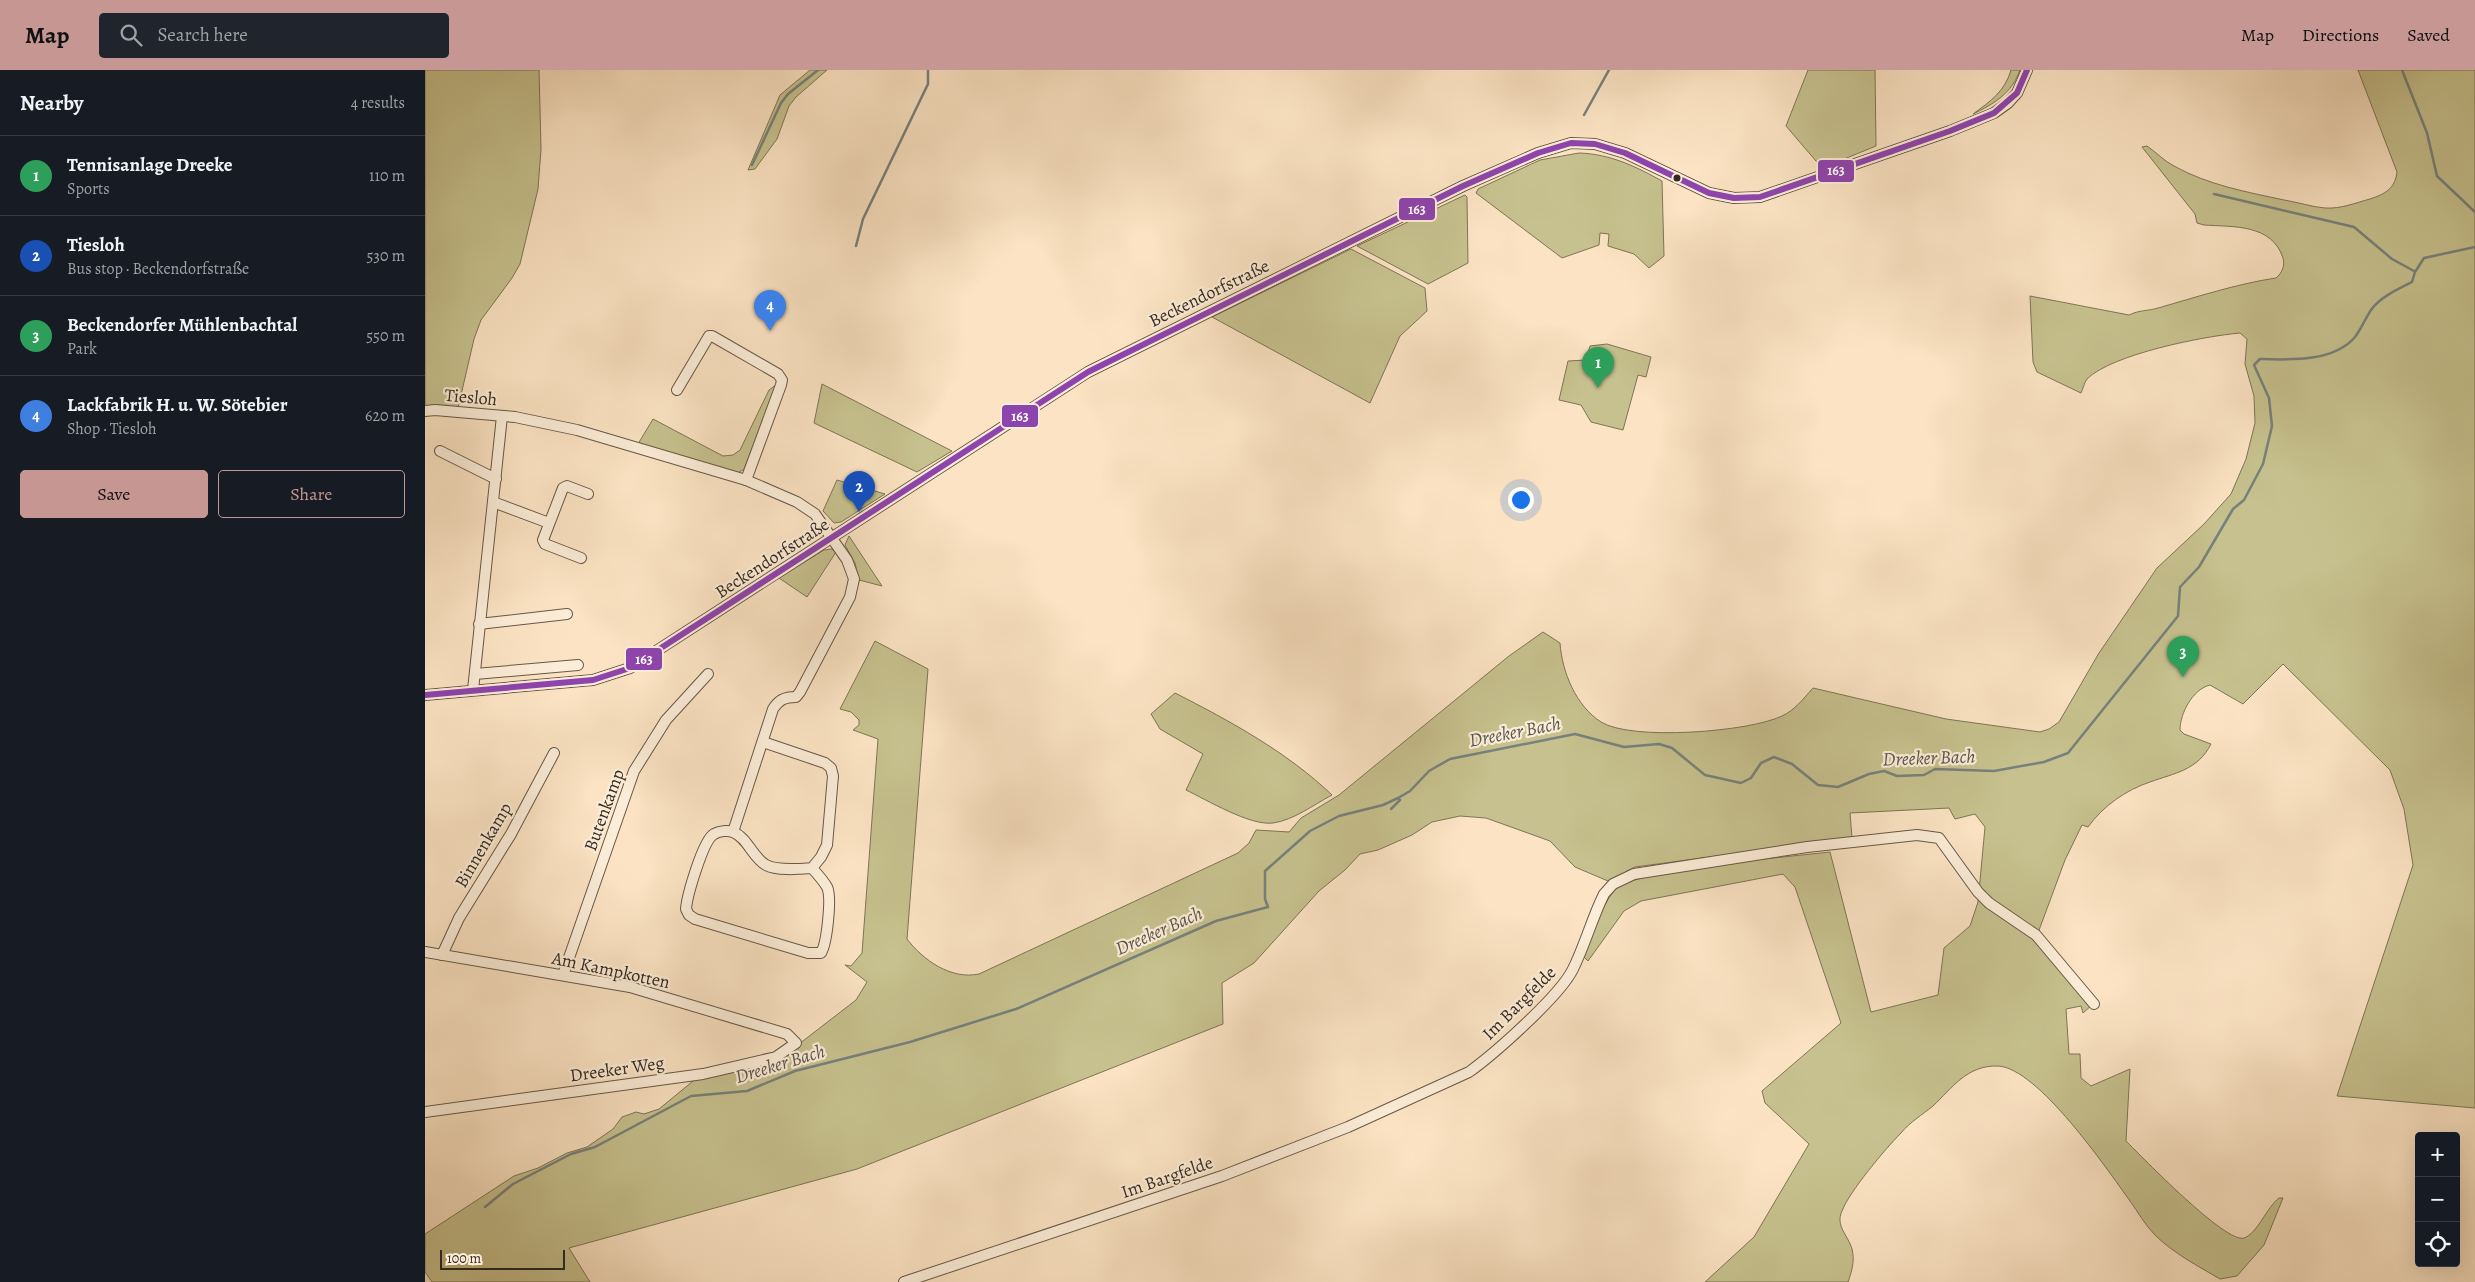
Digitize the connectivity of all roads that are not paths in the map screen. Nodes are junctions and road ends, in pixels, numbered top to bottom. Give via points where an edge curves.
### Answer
1 (2027, 70) edge
2 (677, 390) dead end
3 (425, 411) edge
4 (502, 416) junction
5 (440, 451) dead end
6 (496, 479) junction
7 (746, 480) junction
8 (588, 494) dead end
9 (493, 502) junction
10 (549, 523) junction
11 (832, 538) junction
12 (581, 558) dead end
13 (567, 614) dead end
14 (479, 624) junction
15 (578, 665) dead end
16 (475, 674) junction
17 (708, 674) dead end
18 (473, 690) junction
19 (425, 695) edge
20 (763, 742) junction
21 (554, 753) dead end
22 (728, 832) junction
23 (812, 868) junction
24 (425, 952) edge
25 (442, 954) junction
26 (563, 975) junction
27 (2094, 1004) dead end
28 (787, 1034) joint
29 (425, 1112) edge
30 (904, 1282) edge

1 - 11 street, Beckendorfstraße via 2017,93 1994,113 1760,197 1734,198 1709,194 1625,154 1595,144 1571,143 1538,152 1088,372
2 - 7 street via 709,336 778,374 781,385
3 - 4 street, Tiesloh
4 - 6 street
4 - 7 street, Tiesloh via 577,430
5 - 6 street
6 - 9 street
7 - 11 street, Tiesloh via 805,506 821,521
8 - 10 street via 567,486 563,488
9 - 10 street
9 - 14 street
10 - 12 street via 543,540 545,544
11 - 18 street, Beckendorfstraße via 630,668 593,680
11 - 20 street, Tiesloh via 853,572 850,596 800,692 778,701 773,709
13 - 14 street
14 - 16 street
15 - 16 street
16 - 18 street
17 - 26 street, Butenkamp via 667,720 634,771
18 - 19 street, Beckendorfstraße
20 - 22 street, Tiesloh
20 - 23 street via 825,763 831,768 827,845
21 - 25 street, Binnenkamp via 511,834 459,918
22 - 23 street via 746,842 765,864 772,867
22 - 23 street via 713,834 706,845 687,901 686,909 695,918 808,953 821,953 826,939 829,895
24 - 25 street, Am Kampkotten
25 - 26 street, Am Kampkotten
26 - 28 street, Am Kampkotten via 630,987
27 - 30 street, Im Bargfelde via 2036,935 1978,892 1939,838 1917,835 1807,847 1634,874 1613,884 1604,894 1573,970 1562,986 1469,1072 1348,1127 1222,1176
28 - 29 street, Dreeker Weg via 796,1043 776,1057 703,1074

